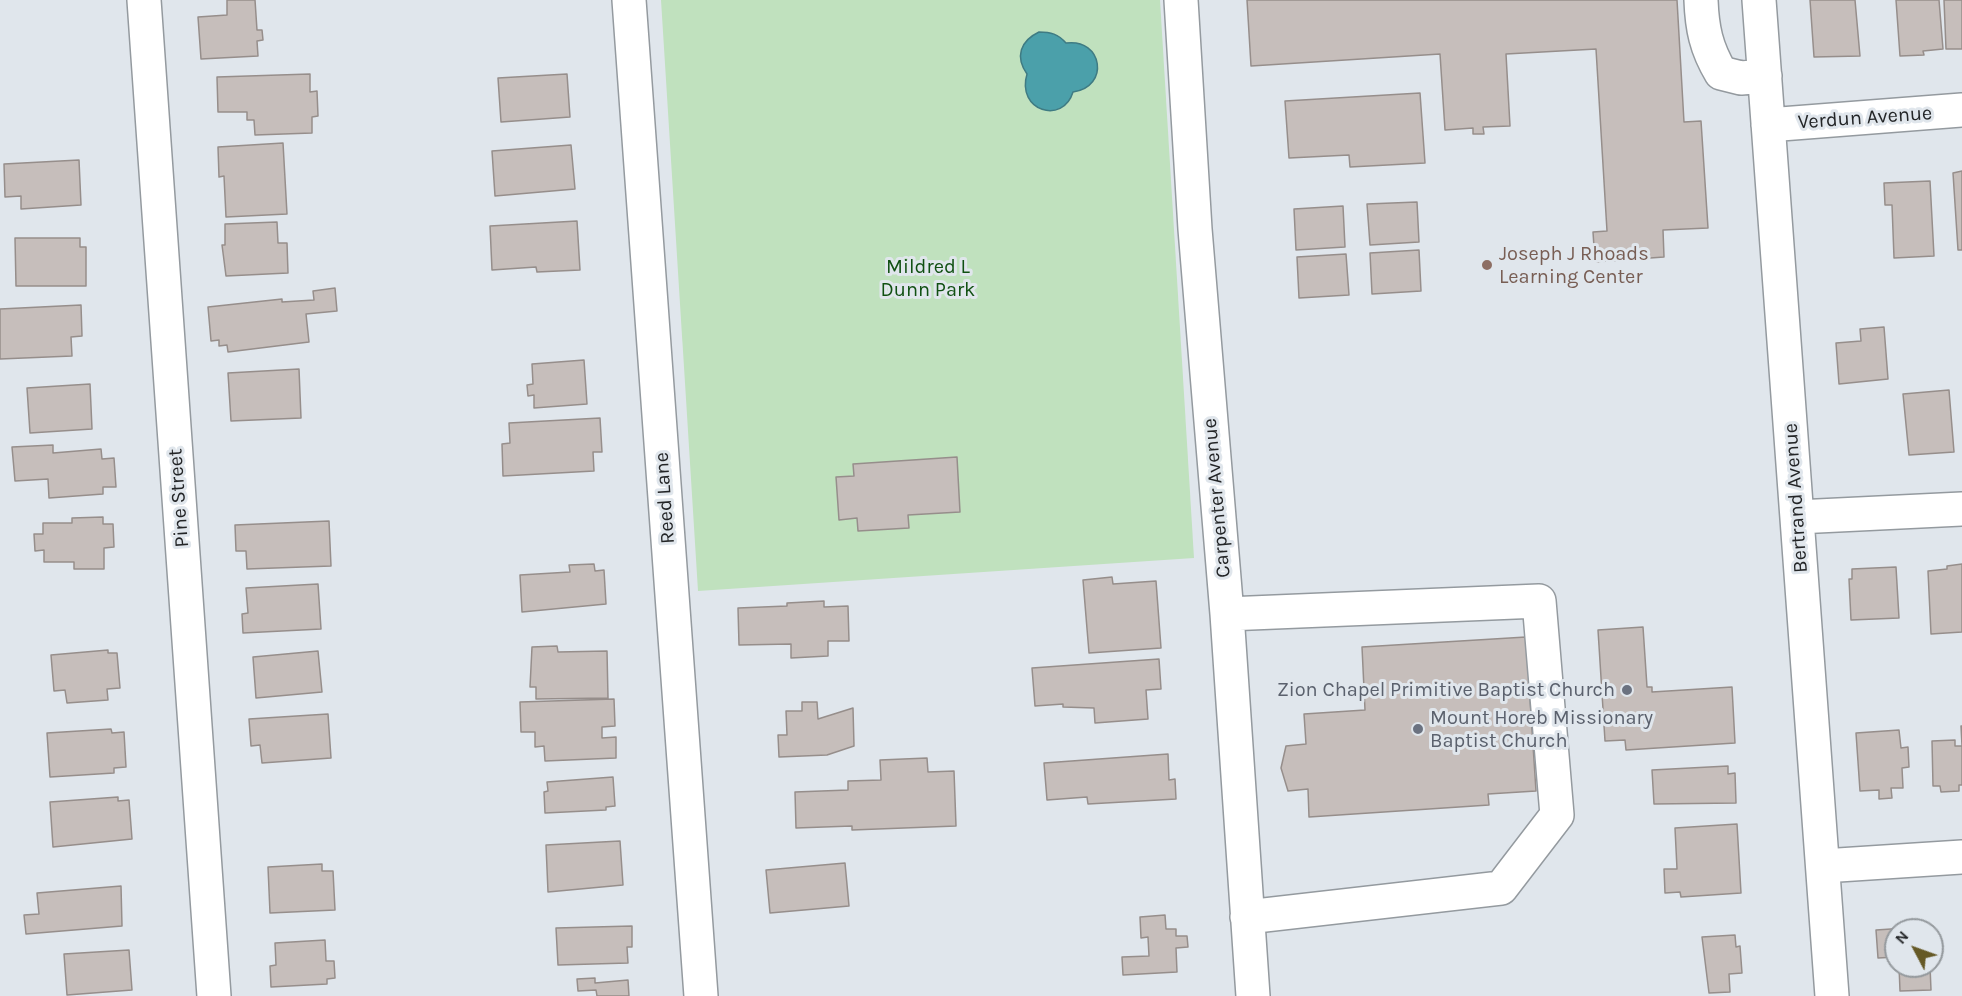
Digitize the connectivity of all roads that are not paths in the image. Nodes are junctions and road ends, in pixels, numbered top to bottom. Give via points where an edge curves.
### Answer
1 (144, 0) edge
2 (629, 0) edge
3 (1181, 0) edge
4 (1701, 0) edge
5 (1759, 0) edge
6 (1765, 76) junction
7 (1962, 110) edge
8 (1768, 125) junction
9 (1962, 509) edge
10 (1797, 517) junction
11 (1227, 614) junction
12 (1962, 857) edge
13 (1823, 866) junction
14 (1247, 917) junction
15 (214, 996) edge
16 (701, 996) edge
17 (1253, 996) edge
18 (1832, 996) edge

1 - 15 street, Pine Street
2 - 16 street, Reed Lane
3 - 11 street, Carpenter Avenue via 1195,229
4 - 6 street via 1710,56 1721,73 1741,78
5 - 6 street, Bertrand Avenue
6 - 8 street, Bertrand Avenue
7 - 8 street, Verdun Avenue
8 - 10 street, Bertrand Avenue
9 - 10 street
10 - 13 street, Bertrand Avenue
11 - 14 street, Carpenter Avenue
11 - 14 street via 1539,601 1557,815 1501,888
12 - 13 street
13 - 18 street, Bertrand Avenue
14 - 17 street, Carpenter Avenue

